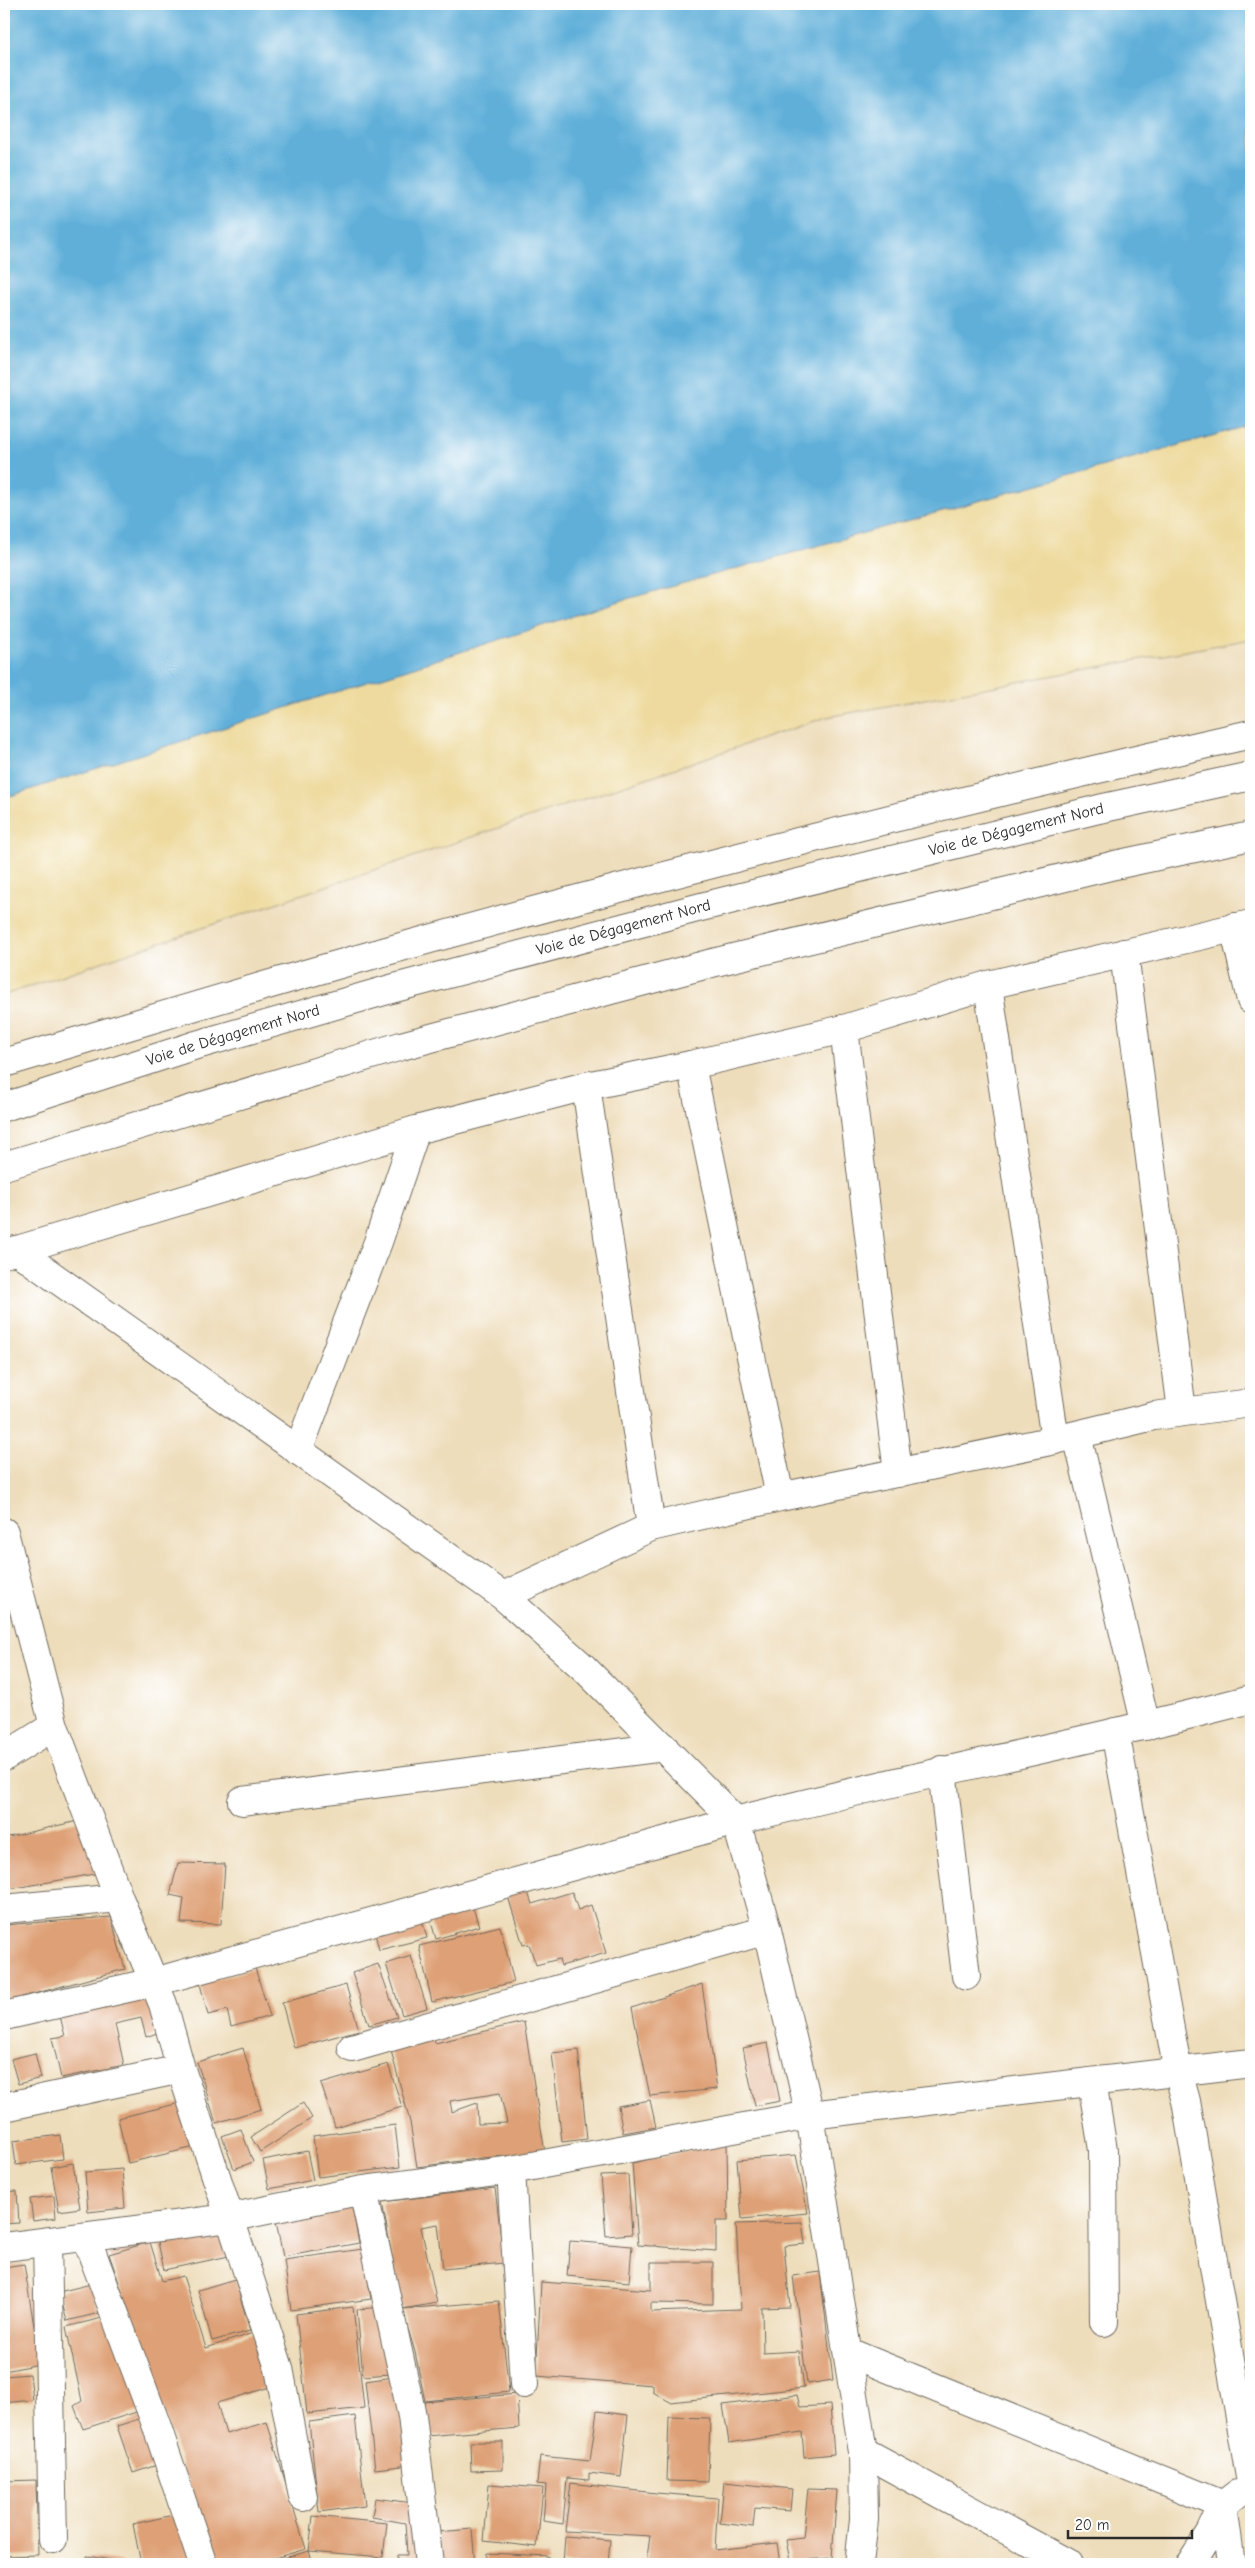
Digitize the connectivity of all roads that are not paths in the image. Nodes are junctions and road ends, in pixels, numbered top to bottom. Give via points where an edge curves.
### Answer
1 (1251, 734) edge
2 (1251, 776) edge
3 (1251, 836) edge
4 (1243, 926) edge
5 (1124, 953) junction
6 (988, 985) junction
7 (1251, 1000) edge
8 (844, 1029) junction
9 (4, 1063) edge
10 (691, 1065) junction
11 (586, 1086) junction
12 (4, 1107) edge
13 (416, 1130) junction
14 (4, 1166) edge
15 (10, 1252) edge
16 (1251, 1403) edge
17 (1182, 1410) junction
18 (1066, 1437) junction
19 (298, 1451) junction
20 (898, 1473) junction
21 (780, 1497) junction
22 (651, 1526) junction
23 (5, 1542) edge
24 (503, 1596) junction
25 (1251, 1699) edge
26 (54, 1726) junction
27 (1146, 1726) junction
28 (1115, 1732) junction
29 (664, 1747) junction
30 (4, 1757) edge
31 (942, 1770) junction
32 (242, 1801) dead end
33 (736, 1821) junction
34 (118, 1898) junction
35 (4, 1909) edge
36 (767, 1930) junction
37 (966, 1976) dead end
38 (154, 1982) junction
39 (4, 2016) edge
40 (352, 2048) dead end
41 (1251, 2063) edge
42 (181, 2069) junction
43 (1178, 2072) junction
44 (1092, 2082) junction
45 (4, 2107) edge
46 (810, 2115) junction
47 (511, 2170) junction
48 (363, 2190) junction
49 (229, 2218) junction
50 (86, 2237) junction
51 (47, 2242) junction
52 (4, 2247) edge
53 (1104, 2322) dead end
54 (848, 2352) junction
55 (524, 2384) dead end
56 (863, 2452) junction
57 (1251, 2483) edge
58 (303, 2497) dead end
59 (1223, 2505) junction
60 (53, 2539) dead end
61 (203, 2564) edge
62 (429, 2564) edge
63 (859, 2564) edge
64 (1069, 2564) edge
65 (1190, 2564) edge
66 (1231, 2564) edge

1 - 9 main road via 1089,770 692,869 382,952
2 - 12 main road, Voie de Dégagement Nord via 1099,809 635,924 194,1046
3 - 14 main road via 1115,865 712,963 373,1054
4 - 5 main road
4 - 7 main road
5 - 6 main road
5 - 17 main road
6 - 8 main road
6 - 18 main road
8 - 10 main road
8 - 20 main road
10 - 11 main road
10 - 21 main road
11 - 13 main road
11 - 22 main road
13 - 15 main road
13 - 19 main road via 378,1242
15 - 19 main road
16 - 17 main road
17 - 18 main road
18 - 20 main road
18 - 27 main road
19 - 24 main road
20 - 21 main road
21 - 22 main road
22 - 24 main road
23 - 26 main road
24 - 29 main road via 584,1668
25 - 27 main road
26 - 30 main road
26 - 34 main road
27 - 28 main road
28 - 31 main road
28 - 43 main road
29 - 32 main road
29 - 33 main road
31 - 33 main road
31 - 37 main road
33 - 36 main road
33 - 38 main road
34 - 35 main road
34 - 38 main road
36 - 40 main road
36 - 46 main road
38 - 39 main road
38 - 42 main road
41 - 43 main road
42 - 45 main road
42 - 49 main road
43 - 44 main road
43 - 57 main road via 1186,2101
44 - 46 main road
44 - 53 main road via 1103,2150
46 - 47 main road
46 - 54 main road
47 - 48 main road
47 - 55 main road
48 - 49 main road
48 - 62 main road via 412,2416
49 - 50 main road
49 - 58 main road via 279,2368
50 - 51 main road
50 - 61 main road via 156,2424
51 - 52 main road
51 - 60 main road
54 - 56 main road
54 - 59 main road
56 - 63 main road via 864,2520
56 - 64 main road
57 - 59 main road
59 - 65 main road
59 - 66 main road

